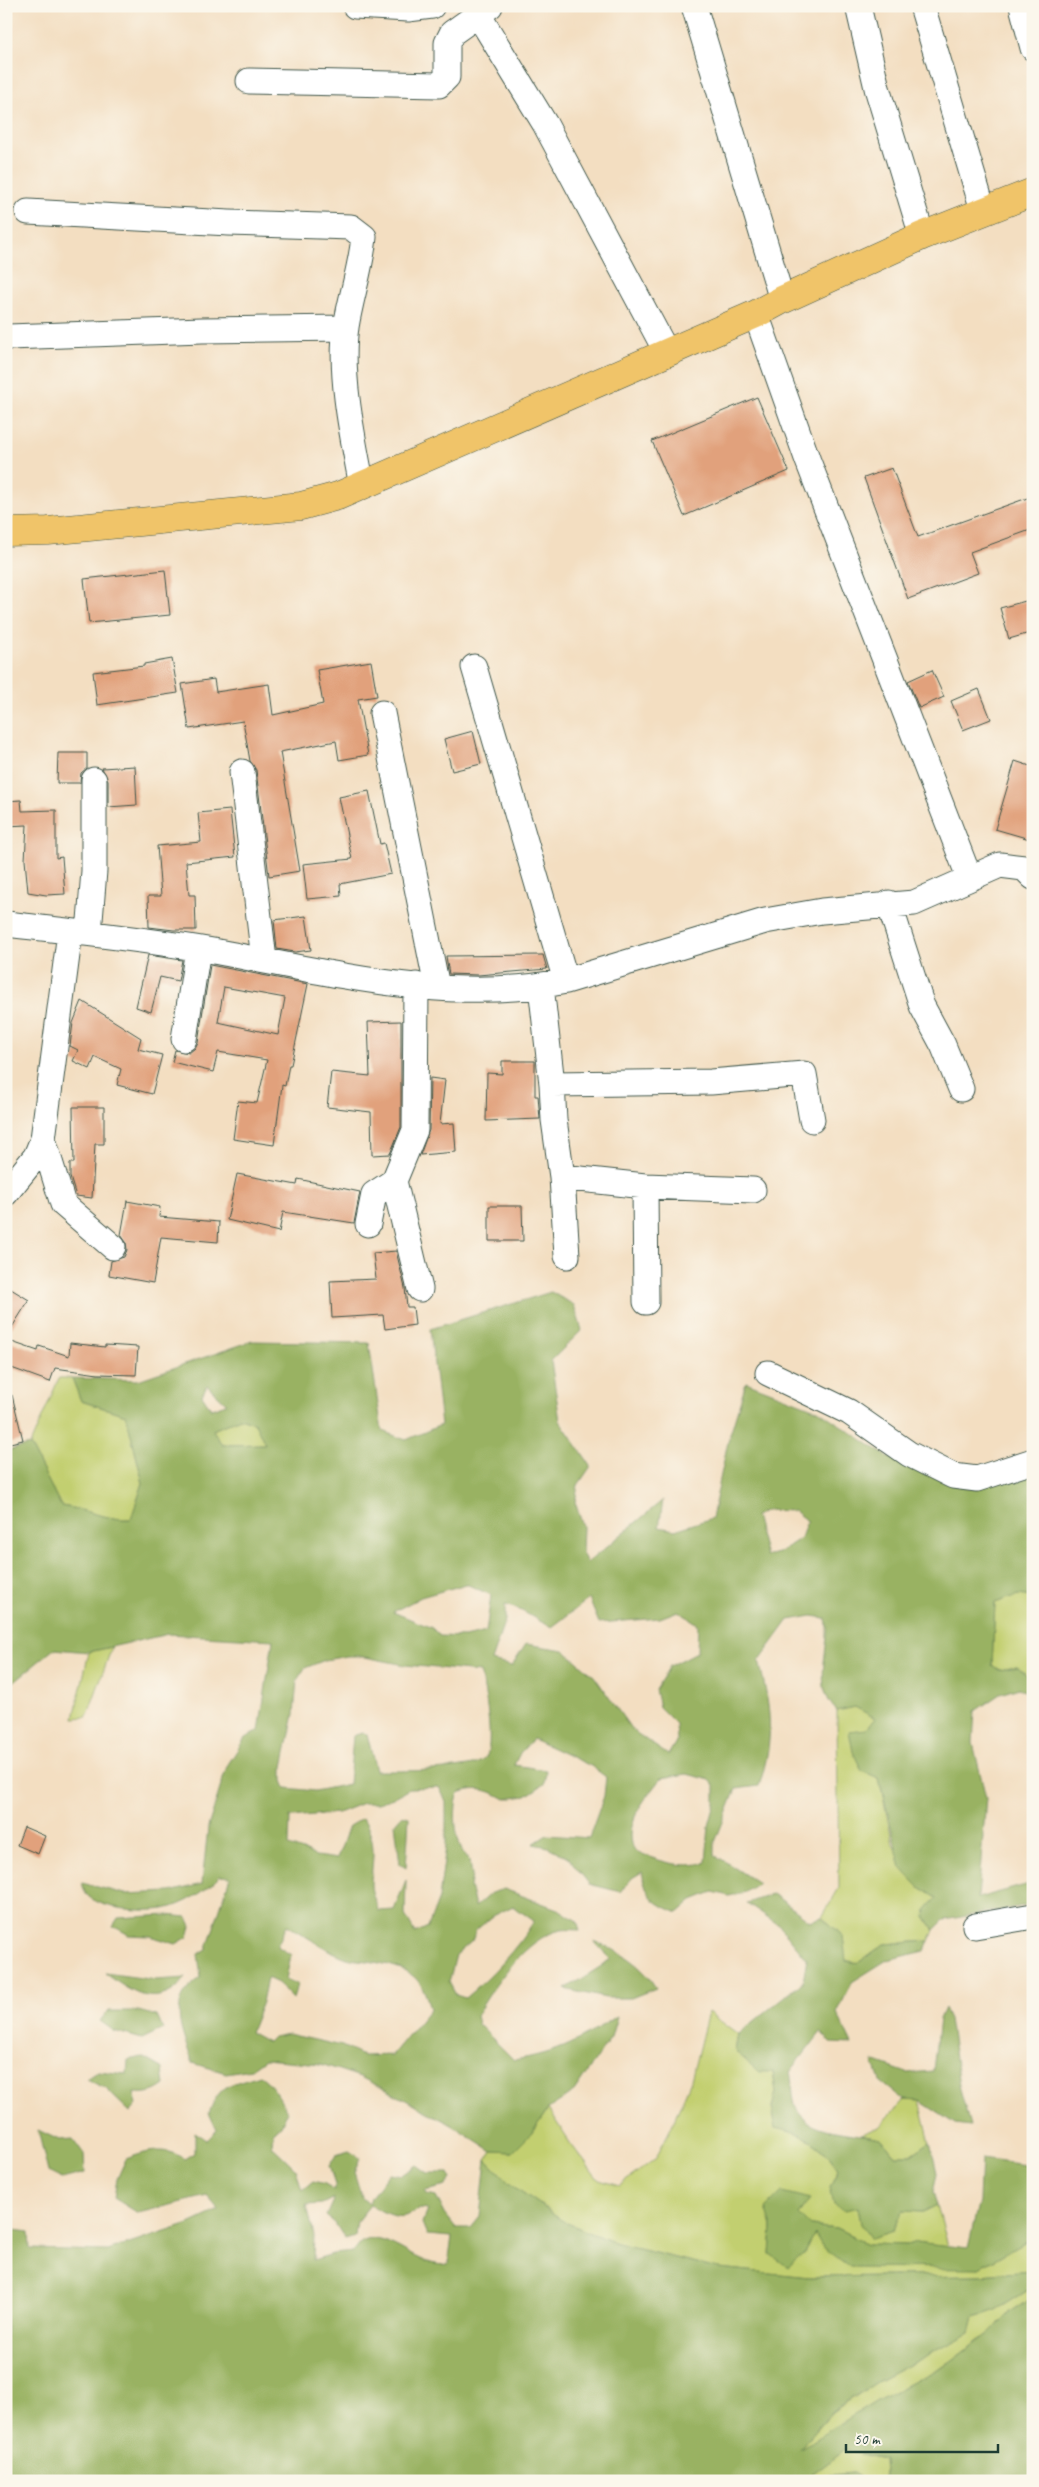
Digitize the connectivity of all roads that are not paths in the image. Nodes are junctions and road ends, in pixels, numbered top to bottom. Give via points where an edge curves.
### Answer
1 (355, 6) edge
2 (432, 6) edge
3 (694, 6) edge
4 (858, 6) edge
5 (922, 6) edge
6 (1022, 6) edge
7 (476, 12) edge
8 (1033, 48) edge
9 (248, 81) dead end
10 (1033, 192) edge
11 (983, 210) junction
12 (28, 212) dead end
13 (922, 236) junction
14 (782, 300) junction
15 (756, 314) junction
16 (346, 328) junction
17 (9, 337) dead end
18 (667, 353) junction
19 (362, 486) junction
20 (6, 532) edge
21 (474, 667) dead end
22 (382, 712) dead end
23 (242, 772) dead end
24 (94, 780) dead end
25 (1030, 869) edge
26 (969, 877) junction
27 (889, 903) junction
28 (6, 924) edge
29 (79, 932) junction
30 (198, 949) junction
31 (264, 960) junction
32 (566, 981) junction
33 (426, 986) junction
34 (540, 986) junction
35 (184, 1039) dead end
36 (552, 1084) junction
37 (961, 1089) dead end
38 (812, 1120) dead end
39 (43, 1138) junction
40 (562, 1177) junction
41 (394, 1181) junction
42 (645, 1186) junction
43 (753, 1190) dead end
44 (6, 1193) edge
45 (368, 1224) dead end
46 (113, 1247) dead end
47 (567, 1256) dead end
48 (420, 1289) dead end
49 (646, 1302) dead end
50 (768, 1373) dead end
51 (1033, 1461) edge
52 (1033, 1916) edge
53 (975, 1926) dead end

1 - 2 street via 408,9
3 - 14 street
4 - 13 street via 877,88
5 - 11 street
6 - 8 street
7 - 9 street via 452,33 447,43 447,78 440,86
7 - 18 street via 545,124
10 - 11 main road
11 - 13 main road
12 - 16 street via 351,227 364,237
13 - 14 main road
14 - 15 main road
15 - 18 main road
15 - 26 street via 808,461
16 - 17 street
16 - 19 street via 346,384
18 - 19 main road
19 - 20 main road via 301,506 48,531
21 - 32 street
22 - 33 street
23 - 31 street
24 - 29 street via 94,870
25 - 26 street via 1000,865
26 - 27 street via 914,902
27 - 32 street via 765,922
27 - 37 street via 922,1006
28 - 29 street
29 - 30 street
29 - 39 street
30 - 31 street
30 - 35 street
31 - 33 street via 321,973
32 - 34 street
33 - 34 street via 481,989
33 - 41 street via 415,1130
34 - 36 street
36 - 38 street via 711,1082 804,1074
36 - 40 street
39 - 44 street via 36,1156
39 - 46 street via 63,1204
40 - 42 street
40 - 47 street
41 - 45 street via 374,1194
41 - 48 street
42 - 43 street
42 - 49 street
50 - 51 street via 849,1412 909,1454 953,1476 978,1479
52 - 53 street

